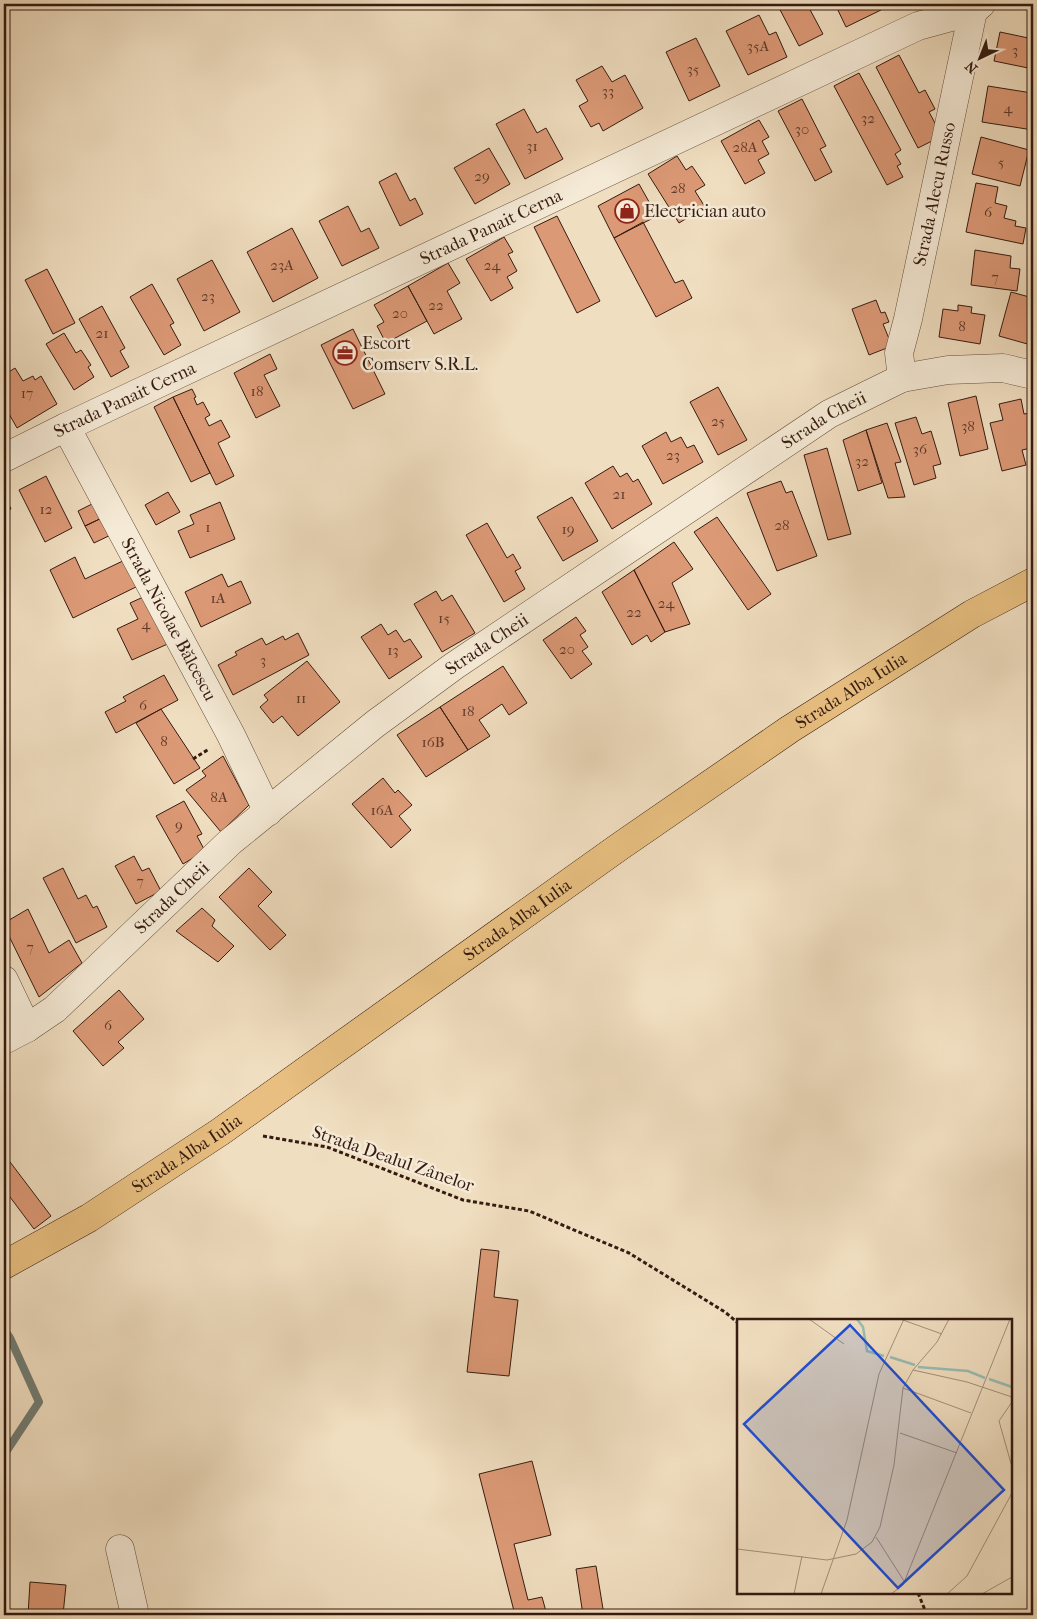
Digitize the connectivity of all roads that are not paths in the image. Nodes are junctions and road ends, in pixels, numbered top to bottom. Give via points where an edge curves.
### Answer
1 (977, 7) edge
2 (1033, 375) edge
3 (902, 378) junction
4 (66, 427) junction
5 (4, 458) edge
6 (1033, 582) edge
7 (268, 812) junction
8 (4, 980) edge
9 (16, 1034) edge
10 (4, 1265) edge
11 (120, 1549) dead end
12 (135, 1615) edge

1 - 3 street, Strada Alecu Russo via 899,353
1 - 4 street, Strada Panait Cerna via 918,26
2 - 3 street, Strada Cheii via 1003,368 958,369
3 - 7 street, Strada Cheii via 830,414 454,666 375,724
4 - 5 street, Strada Panait Cerna
4 - 7 street, Strada Nicolae Bălcescu via 231,736
6 - 10 main road, Strada Alba Iulia via 972,614 790,729 220,1132 89,1218
7 - 9 street, Strada Cheii via 230,842 55,1009
8 - 9 street
11 - 12 street

